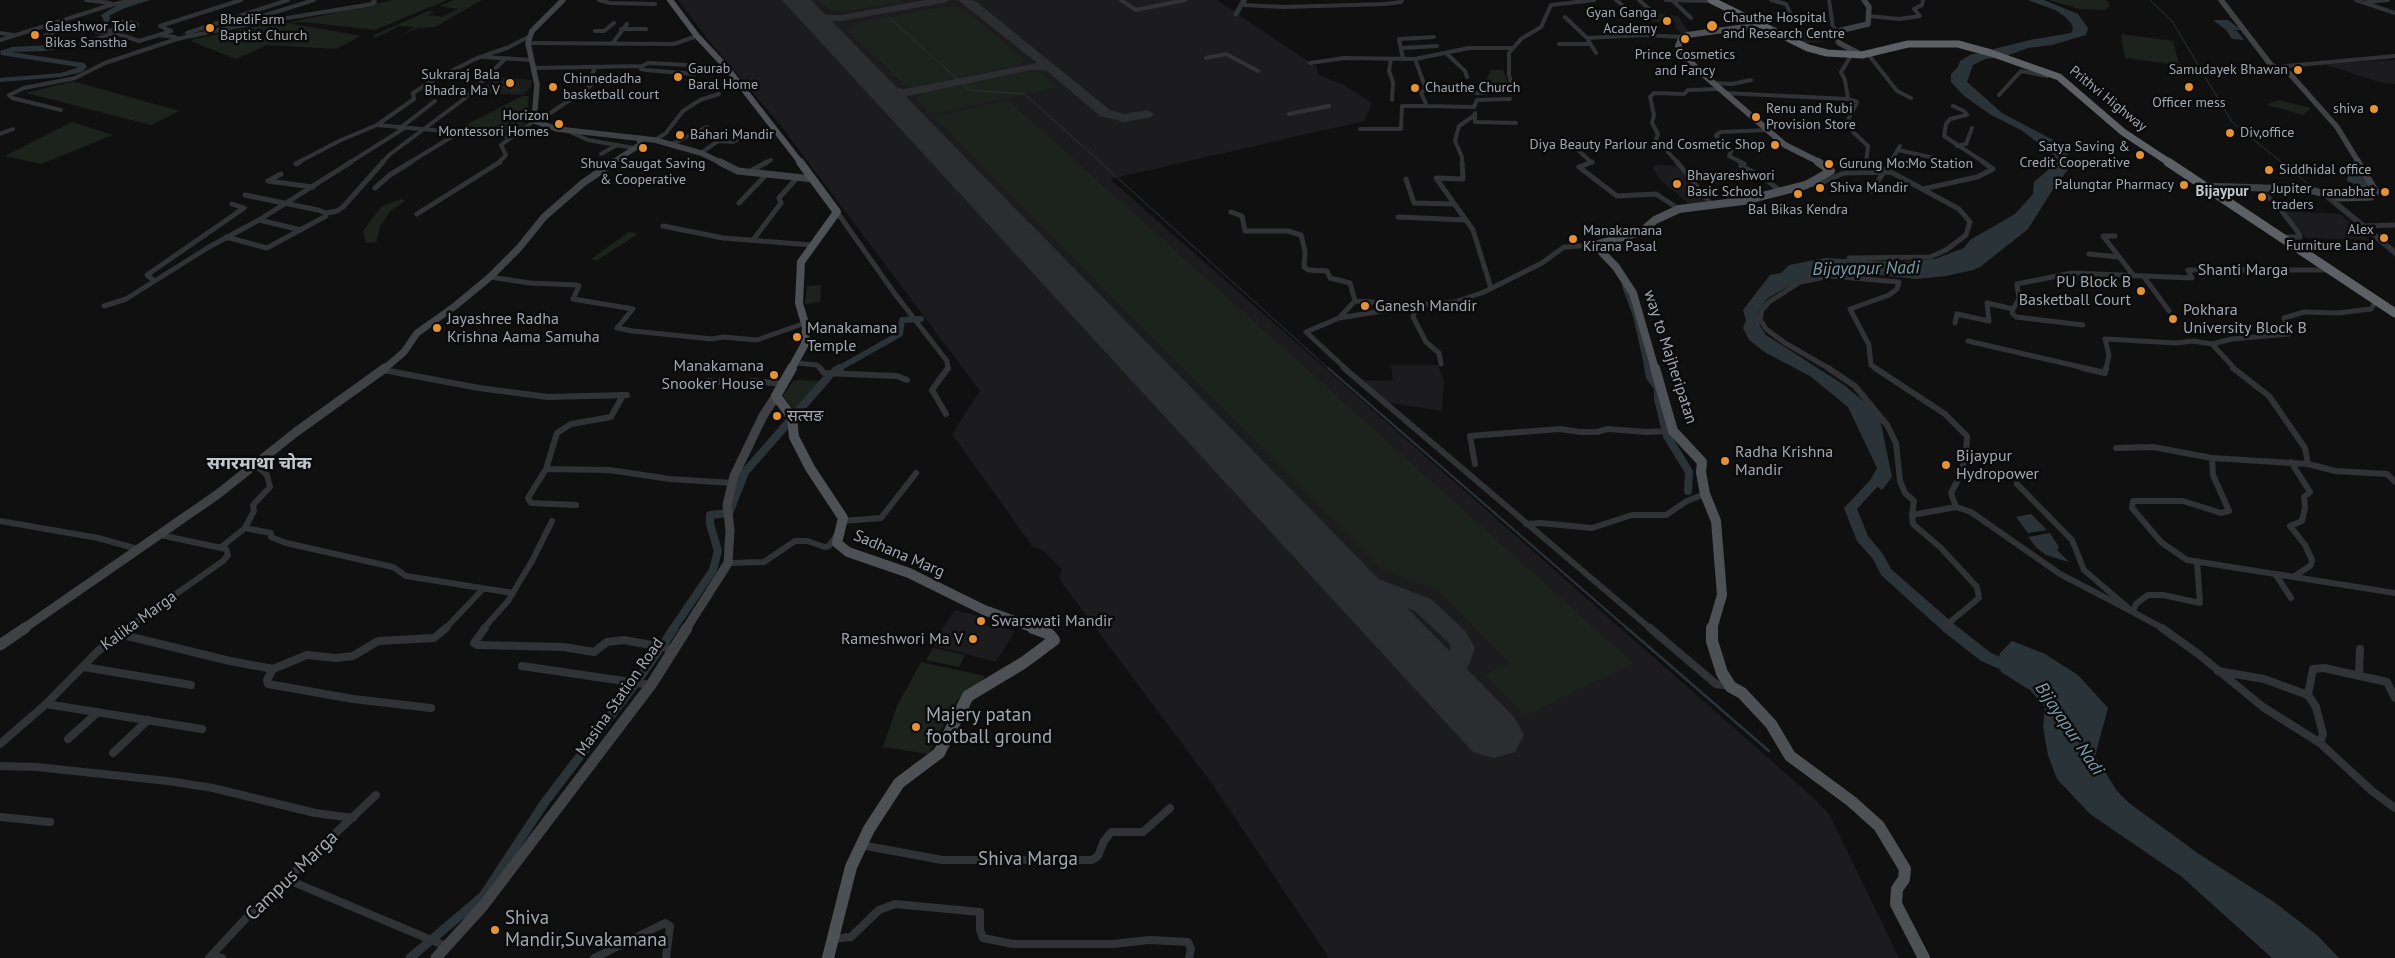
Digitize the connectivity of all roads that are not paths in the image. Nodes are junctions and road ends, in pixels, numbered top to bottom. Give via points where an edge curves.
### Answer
1 (86, 0) edge
2 (135, 0) edge
3 (241, 0) edge
4 (288, 0) edge
5 (314, 0) edge
6 (373, 0) edge
7 (563, 0) edge
8 (598, 0) edge
9 (670, 0) edge
10 (1121, 0) edge
11 (1185, 0) edge
12 (1245, 0) edge
13 (1402, 0) edge
14 (1594, 0) edge
15 (1616, 0) edge
16 (1639, 0) edge
17 (1666, 0) edge
18 (1673, 0) edge
19 (1712, 0) edge
20 (1771, 0) edge
21 (1829, 0) edge
22 (1864, 0) edge
23 (1923, 0) edge
24 (2220, 0) edge
25 (2356, 0) edge
26 (2388, 0) edge
27 (2363, 3) junction
28 (114, 4) junction
29 (655, 4) dead end
30 (1650, 10) dead end
31 (2395, 12) edge
32 (1868, 16) junction
33 (1566, 17) dead end
34 (1637, 17) dead end
35 (233, 18) junction
36 (1691, 18) dead end
37 (1794, 18) dead end
38 (614, 23) dead end
39 (1757, 23) junction
40 (627, 24) dead end
41 (646, 29) dead end
42 (595, 31) dead end
43 (620, 31) junction
44 (1838, 31) junction
45 (0, 32) edge
46 (97, 32) dead end
47 (604, 32) junction
48 (115, 33) junction
49 (159, 35) junction
50 (14, 36) junction
51 (698, 36) junction
52 (1434, 36) dead end
53 (1682, 37) junction
54 (1587, 38) junction
55 (0, 40) edge
56 (529, 40) junction
57 (81, 44) dead end
58 (612, 44) junction
59 (1560, 44) dead end
60 (1590, 44) junction
61 (1437, 46) dead end
62 (1402, 48) junction
63 (1512, 48) junction
64 (1596, 53) dead end
65 (1447, 54) junction
66 (1865, 55) junction
67 (1851, 56) junction
68 (2395, 56) edge
69 (480, 57) junction
70 (1206, 58) dead end
71 (504, 59) junction
72 (1391, 59) junction
73 (1403, 59) junction
74 (1415, 59) junction
75 (531, 60) junction
76 (1310, 64) dead end
77 (689, 65) dead end
78 (642, 66) junction
79 (2276, 67) junction
80 (533, 68) junction
81 (595, 68) junction
82 (2033, 68) junction
83 (1258, 71) dead end
84 (694, 74) dead end
85 (1468, 77) dead end
86 (1751, 80) dead end
87 (1712, 83) junction
88 (1721, 91) junction
89 (1476, 93) dead end
90 (719, 94) dead end
91 (1999, 95) dead end
92 (1910, 98) dead end
93 (1510, 99) dead end
94 (1848, 99) junction
95 (1392, 100) dead end
96 (435, 101) dead end
97 (1330, 106) dead end
98 (1427, 106) junction
99 (1953, 106) dead end
100 (1474, 107) junction
101 (61, 110) dead end
102 (1288, 114) dead end
103 (1475, 115) junction
104 (534, 121) junction
105 (1516, 123) dead end
106 (377, 125) junction
107 (707, 128) dead end
108 (1972, 128) dead end
109 (13, 129) dead end
110 (401, 129) junction
111 (1360, 129) dead end
112 (422, 130) junction
113 (1768, 130) junction
114 (568, 131) junction
115 (458, 133) junction
116 (0, 134) edge
117 (746, 135) dead end
118 (511, 137) junction
119 (638, 138) junction
120 (1566, 139) dead end
121 (655, 140) junction
122 (672, 144) junction
123 (615, 146) junction
124 (1957, 146) junction
125 (634, 148) junction
126 (701, 153) junction
127 (601, 154) dead end
128 (1939, 159) dead end
129 (771, 160) dead end
130 (296, 164) dead end
131 (1870, 172) junction
132 (1886, 172) junction
133 (747, 173) junction
134 (280, 174) dead end
135 (766, 175) junction
136 (797, 178) junction
137 (813, 179) junction
138 (1406, 179) dead end
139 (1806, 185) junction
140 (2203, 186) junction
141 (313, 187) junction
142 (2257, 187) junction
143 (375, 188) dead end
144 (1923, 189) junction
145 (1871, 191) dead end
146 (1781, 192) junction
147 (2324, 193) junction
148 (245, 195) dead end
149 (738, 202) dead end
150 (288, 203) junction
151 (232, 204) dead end
152 (1454, 204) junction
153 (1711, 204) junction
154 (1679, 209) junction
155 (837, 212) junction
156 (1231, 212) dead end
157 (326, 213) junction
158 (417, 214) dead end
159 (1398, 217) dead end
160 (259, 220) junction
161 (1465, 220) junction
162 (2395, 225) edge
163 (662, 226) dead end
164 (2364, 226) junction
165 (301, 230) junction
166 (2115, 236) dead end
167 (226, 237) junction
168 (2280, 237) junction
169 (753, 240) junction
170 (1595, 244) junction
171 (812, 245) junction
172 (2395, 252) edge
173 (2089, 254) dead end
174 (2119, 257) junction
175 (1849, 258) dead end
176 (2330, 270) junction
177 (2134, 276) junction
178 (490, 277) junction
179 (2144, 277) junction
180 (153, 280) junction
181 (1491, 288) junction
182 (1355, 301) junction
183 (2376, 301) junction
184 (1418, 305) junction
185 (104, 306) dead end
186 (2013, 309) junction
187 (2392, 309) edge
188 (2170, 311) dead end
189 (1339, 318) junction
190 (805, 323) junction
191 (1955, 323) dead end
192 (2083, 325) dead end
193 (1968, 341) dead end
194 (2212, 344) junction
195 (796, 363) junction
196 (1440, 364) dead end
197 (383, 370) junction
198 (907, 380) dead end
199 (708, 381) dead end
200 (783, 384) junction
201 (776, 396) junction
202 (946, 414) dead end
203 (1674, 431) junction
204 (2116, 448) dead end
205 (2212, 458) junction
206 (2291, 462) junction
207 (1475, 464) dead end
208 (2308, 464) junction
209 (255, 465) junction
210 (546, 469) junction
211 (916, 473) dead end
212 (2386, 474) junction
213 (2395, 474) edge
214 (2395, 482) edge
215 (733, 483) junction
216 (2017, 484) dead end
217 (1705, 494) junction
218 (576, 505) dead end
219 (1956, 507) junction
220 (1912, 515) junction
221 (552, 520) dead end
222 (0, 521) edge
223 (842, 521) junction
224 (1526, 524) junction
225 (245, 528) junction
226 (838, 534) junction
227 (160, 535) junction
228 (220, 548) junction
229 (138, 549) junction
230 (2197, 561) junction
231 (728, 562) junction
232 (2276, 575) junction
233 (2295, 576) junction
234 (483, 589) junction
235 (513, 593) junction
236 (2395, 593) edge
237 (2291, 598) dead end
238 (2133, 612) junction
239 (1947, 626) dead end
240 (119, 634) junction
241 (0, 645) edge
242 (673, 649) junction
243 (2360, 649) dead end
244 (522, 666) dead end
245 (84, 667) junction
246 (274, 669) junction
247 (2217, 671) junction
248 (2358, 676) junction
249 (2391, 682) edge
250 (191, 685) dead end
251 (651, 685) junction
252 (1731, 687) junction
253 (2308, 694) junction
254 (2395, 698) edge
255 (46, 704) junction
256 (431, 708) dead end
257 (98, 712) junction
258 (148, 720) junction
259 (202, 729) dead end
260 (68, 739) dead end
261 (2320, 743) junction
262 (0, 744) edge
263 (113, 753) dead end
264 (0, 766) edge
265 (376, 796) dead end
266 (1170, 808) dead end
267 (2395, 808) edge
268 (0, 816) edge
269 (353, 818) junction
270 (50, 822) dead end
271 (861, 845) junction
272 (286, 879) junction
273 (834, 939) junction
274 (448, 947) junction
275 (211, 956) edge
276 (603, 956) edge
277 (222, 958) edge
278 (436, 958) edge
279 (594, 958) edge
280 (666, 958) edge
281 (828, 958) edge
282 (1189, 958) edge
283 (1924, 958) edge

1 - 28 street
2 - 28 street
3 - 49 street via 160,26 171,31
4 - 35 street
5 - 35 street via 246,21
6 - 101 street via 372,4 177,39 105,62 76,78 24,88 9,95
7 - 56 street via 532,31
8 - 29 street
9 - 51 main road
10 - 11 street via 1136,10
12 - 13 street via 1243,5 1284,7 1385,4
14 - 63 street via 1551,5 1541,27 1521,38
15 - 34 street
16 - 30 street
17 - 18 street
18 - 19 street
18 - 36 street
19 - 39 highway, Prithvi Highway
20 - 37 street via 1786,4
21 - 44 street via 1833,27
22 - 32 street via 1869,7
23 - 32 street via 1922,5 1914,9 1920,16 1899,19
24 - 79 street via 2271,65
25 - 27 street
26 - 27 street
27 - 31 street
28 - 50 street
32 - 44 street via 1868,24
33 - 54 street
35 - 49 street via 174,38
38 - 47 street
39 - 53 main road
39 - 67 highway, Prithvi Highway via 1814,50
40 - 43 street
41 - 43 street
42 - 47 street
43 - 47 street
43 - 58 street
44 - 66 street via 1837,41
45 - 50 street
46 - 48 street
48 - 49 street via 139,41
48 - 57 street
50 - 55 street
51 - 58 street via 674,44
51 - 137 main road via 727,68
52 - 62 street via 1399,39
53 - 54 street
53 - 87 main road via 1678,46
54 - 60 street
56 - 58 street
56 - 69 street
56 - 75 street
59 - 60 street
60 - 64 street
61 - 62 street
62 - 73 street
63 - 65 street via 1469,48
63 - 89 street via 1508,69 1514,92
65 - 74 street
65 - 85 street
66 - 67 highway, Prithvi Highway
66 - 82 highway, Prithvi Highway via 1917,43 1952,43
66 - 92 street via 1881,68 1896,91
67 - 94 street via 1841,72
68 - 79 street
69 - 71 street
69 - 106 street via 413,93 414,99
70 - 83 street via 1226,54
71 - 75 street
71 - 112 street via 464,99
72 - 73 street
72 - 76 street via 1334,58
72 - 95 street
73 - 74 street
74 - 98 street via 1426,89 1421,93
75 - 80 street
77 - 78 street via 648,63
78 - 81 street
78 - 84 street via 641,69 646,70
79 - 147 street via 2294,77 2336,127 2376,192 2371,197 2351,198
80 - 81 street
80 - 104 street via 537,85
81 - 104 street via 589,87
82 - 91 street via 2047,76 2021,71
82 - 140 highway, Prithvi Highway via 2064,80 2123,132
86 - 87 street via 1732,84
87 - 88 main road
88 - 94 street
88 - 113 main road
88 - 153 street via 1688,90 1684,94 1654,93 1650,97 1654,115 1652,123 1658,134 1656,139
90 - 121 street via 683,110 666,133
93 - 100 street via 1477,100
94 - 131 street via 1857,102 1848,120 1853,132 1868,146 1866,163
96 - 110 street
97 - 102 street
98 - 100 street
98 - 111 street via 1402,106 1402,129
99 - 124 street via 1967,114 1950,119 1946,124 1944,136
100 - 103 street
103 - 105 street via 1475,122
103 - 152 street via 1459,126 1455,141 1462,157 1463,179 1436,178
104 - 114 street
104 - 118 street
106 - 110 street
106 - 130 street
107 - 122 street
108 - 124 street via 1966,144
109 - 116 street
110 - 112 street
110 - 141 street
112 - 115 street
112 - 157 street via 389,155 343,207
113 - 139 main road via 1785,144 1828,167 1830,171
113 - 146 street via 1721,132 1716,135 1732,150 1729,156 1744,164 1740,166 1762,176
114 - 119 street
114 - 123 street
115 - 118 street
115 - 143 street via 390,175
117 - 126 street via 733,142 718,141
118 - 158 street via 501,145 506,156 503,160
119 - 121 street
119 - 125 street via 641,144
120 - 154 street via 1593,163 1579,167 1617,196 1656,194
121 - 122 street
122 - 126 street
123 - 125 street
123 - 127 street
124 - 144 street via 1993,169 1977,177
125 - 178 street via 591,177 544,217
126 - 133 street via 729,168
128 - 132 street via 1899,148
129 - 133 street
131 - 132 street
131 - 139 street via 1844,172 1819,184
132 - 144 street
132 - 145 street
133 - 135 street
134 - 141 street via 268,181
135 - 136 street
135 - 149 street
136 - 137 street
136 - 169 street via 779,198 781,203
137 - 155 main road
138 - 152 street via 1414,203
139 - 146 main road
140 - 142 street
140 - 168 highway, Prithvi Highway
141 - 150 street
142 - 147 street
142 - 168 street via 2278,206 2300,235
144 - 175 street via 1959,209 1970,222 1966,235 1930,257
146 - 153 main road
147 - 164 street
148 - 150 street
150 - 157 street
150 - 160 street
151 - 180 street via 244,208 147,276
152 - 161 street
153 - 154 main road
154 - 170 main road via 1631,236
155 - 171 main road
155 - 202 street via 949,365 932,390
156 - 182 street via 1242,216 1245,231 1288,231 1301,235 1304,267 1327,271 1330,278 1350,282
157 - 165 street
159 - 161 street
160 - 165 street
160 - 167 street
161 - 181 street via 1473,230
162 - 164 street
163 - 169 street via 723,238
164 - 172 street
165 - 167 street via 267,248
166 - 174 street via 2103,236
167 - 180 street
168 - 176 highway, Prithvi Highway
169 - 171 street
170 - 181 street via 1564,247 1542,263
170 - 203 main road, way to Majheripatan via 1634,293
171 - 190 main road via 801,262 799,304
173 - 174 street
174 - 177 street
176 - 179 street, Shanti Marga via 2188,270 2192,278
176 - 183 highway, Prithvi Highway
177 - 179 street, Shanti Marga
177 - 186 street, Shanti Marga via 2072,274 2017,284 2019,299
178 - 190 street via 577,285 574,299 634,309 617,328 633,331 757,340
178 - 197 street via 417,333 404,352
179 - 188 street
180 - 185 street via 126,299
181 - 184 street via 1455,302
182 - 184 street
182 - 189 street
183 - 187 highway, Prithvi Highway
183 - 194 street via 2371,309 2338,313 2304,312 2284,318 2289,334
184 - 189 street
184 - 196 street via 1413,317 1426,342 1439,353
186 - 191 street via 1987,303 1989,321 1957,314
186 - 192 street via 2016,317 2024,319
189 - 224 street via 1306,332 1367,389
190 - 195 main road via 805,344
193 - 194 street via 2104,373 2109,355 2105,339
194 - 208 street via 2238,373 2269,396 2304,448
195 - 198 street via 817,365 824,373 897,376
195 - 200 main road
197 - 209 street
197 - 210 street via 528,395 566,398 625,395 612,417 560,429
199 - 200 street
200 - 201 main road
201 - 215 street, Masina Station Road via 762,416
201 - 223 main road, Sadhana Marg via 792,417 794,437
203 - 207 street via 1560,430 1470,436
203 - 217 main road, way to Majheripatan via 1702,462
204 - 205 street via 2153,448
205 - 206 street
205 - 230 street via 2213,475 2229,510 2221,513 2183,501 2134,501 2132,508 2161,542 2179,556
206 - 208 street
206 - 233 street via 2310,492 2304,496 2302,520 2290,526 2312,560 2311,565
208 - 212 street via 2335,471
209 - 225 street via 267,475 270,487 254,505
209 - 227 street
210 - 215 street via 609,470 670,479
210 - 218 street via 528,501
211 - 223 street via 881,518
212 - 213 street
212 - 214 street
215 - 231 street, Masina Station Road via 727,505 730,530
216 - 238 street via 2072,540 2084,570
217 - 224 street via 1666,514 1632,515 1592,528 1540,522
217 - 252 main road, way to Majheripatan via 1716,521 1722,595 1712,626 1712,641 1722,673
219 - 220 street
219 - 220 street via 1951,493 1966,455 1967,436 1945,414 1871,365 1869,345 1850,309 1889,295 1899,282 1830,276 1800,282 1770,302 1762,310 1760,319 1766,329 1785,343 1855,386 1882,418 1896,443 1900,481 1905,493 1914,501
219 - 238 street via 1971,512 2060,574
220 - 239 street via 1913,524 1941,548 1977,587 1979,598
221 - 235 street
222 - 229 street via 98,538
223 - 226 main road, Sadhana Marg
224 - 252 street via 1716,684
225 - 228 street
225 - 234 street via 259,529 286,543 394,567 406,576
226 - 231 street via 829,546 795,541 764,562
226 - 271 main road, Sadhana Marg via 837,543 848,552 909,573 984,610 1049,634 1054,640 1024,664 968,696 939,753 899,783
227 - 228 street
227 - 229 street
228 - 240 street, Kalika Marga via 228,552 223,561
229 - 241 street
230 - 232 street
230 - 238 street via 2200,603 2163,595 2148,596 2136,604
231 - 242 street, Masina Station Road
232 - 233 street
232 - 237 street
233 - 236 street
234 - 235 street
234 - 246 street via 434,638 378,641 353,656 307,655
235 - 242 street via 474,643 551,646 594,652 607,642 624,640
238 - 247 street via 2175,637
240 - 245 street, Kalika Marga
240 - 246 street via 230,662
242 - 251 street, Masina Station Road
243 - 248 street
244 - 251 street
245 - 250 street
245 - 255 street, Kalika Marga
246 - 256 street via 268,684
247 - 253 street via 2264,678
247 - 261 street via 2263,707
248 - 249 street
248 - 253 street via 2324,668 2313,669
249 - 254 street
251 - 274 street, Masina Station Road via 484,906
252 - 283 main road, way to Majheripatan via 1742,693 1771,724 1790,756 1851,801 1878,826 1905,869 1904,879 1896,889 1896,904
253 - 261 street via 2316,707 2323,734
255 - 257 street
255 - 262 street, Kalika Marga
257 - 258 street
257 - 260 street
258 - 259 street
258 - 263 street
261 - 267 street
264 - 269 street via 168,781
265 - 269 street, Campus Marga
266 - 271 street, Shiva Marga via 1142,832 1111,832 1098,856 1092,860 942,860
268 - 270 street
269 - 272 street, Campus Marga
271 - 273 main road via 850,867
272 - 274 street
272 - 275 street, Campus Marga
273 - 281 main road
273 - 282 street via 851,937 879,910 895,904 980,912 983,938 1013,944 1188,942 1191,949
274 - 278 street, Masina Station Road
275 - 277 street
276 - 279 street
276 - 280 street via 665,923 670,926

